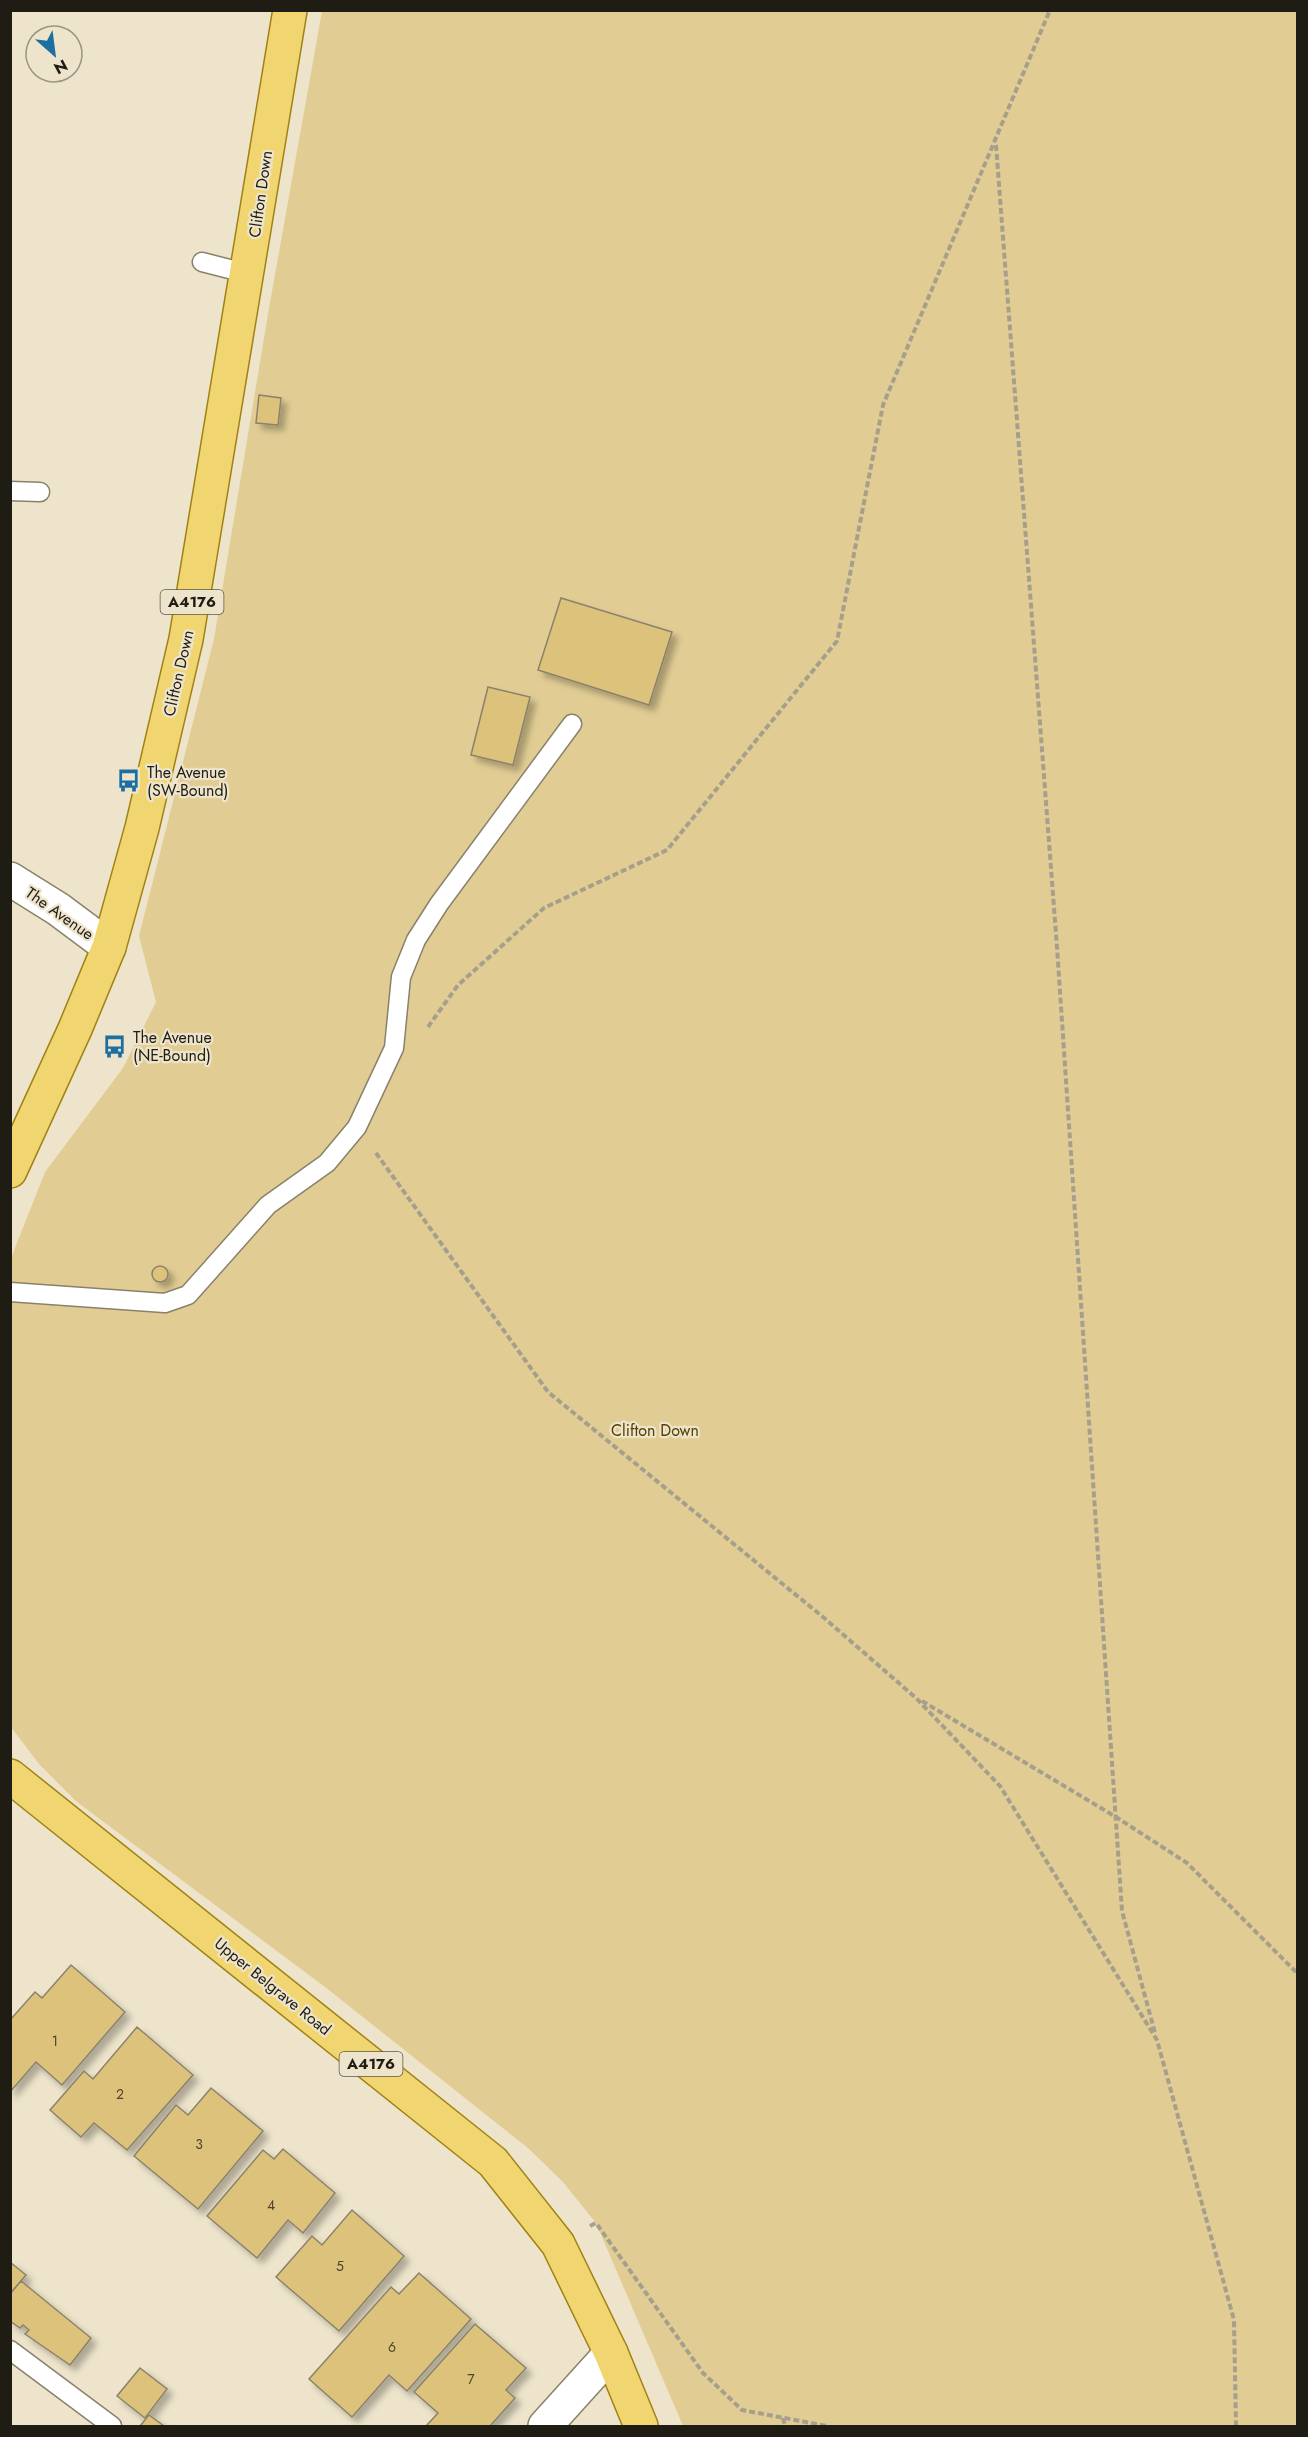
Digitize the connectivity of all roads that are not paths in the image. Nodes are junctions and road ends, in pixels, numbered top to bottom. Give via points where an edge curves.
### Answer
1 (290, 10) edge
2 (202, 262) dead end
3 (249, 274) junction
4 (10, 491) edge
5 (40, 492) dead end
6 (572, 724) dead end
7 (10, 879) edge
8 (109, 947) junction
9 (10, 1171) edge
10 (10, 1292) edge
11 (10, 1776) edge
12 (10, 2350) edge
13 (611, 2353) junction
14 (112, 2427) edge
15 (544, 2427) edge
16 (642, 2427) edge

1 - 3 main road, Clifton Down / A4176
2 - 3 lane
3 - 8 main road, Clifton Down / A4176 via 186,639 142,828
4 - 5 lane
6 - 10 lane via 416,940 401,977 394,1048 357,1127 327,1163 268,1205 188,1295 165,1302
7 - 8 street, The Avenue
8 - 9 main road, Clifton Down / A4176
11 - 13 main road, Upper Belgrave Road / A4176 via 493,2162 558,2244
12 - 14 lane
13 - 15 street
13 - 16 main road, Upper Belgrave Road / A4176

